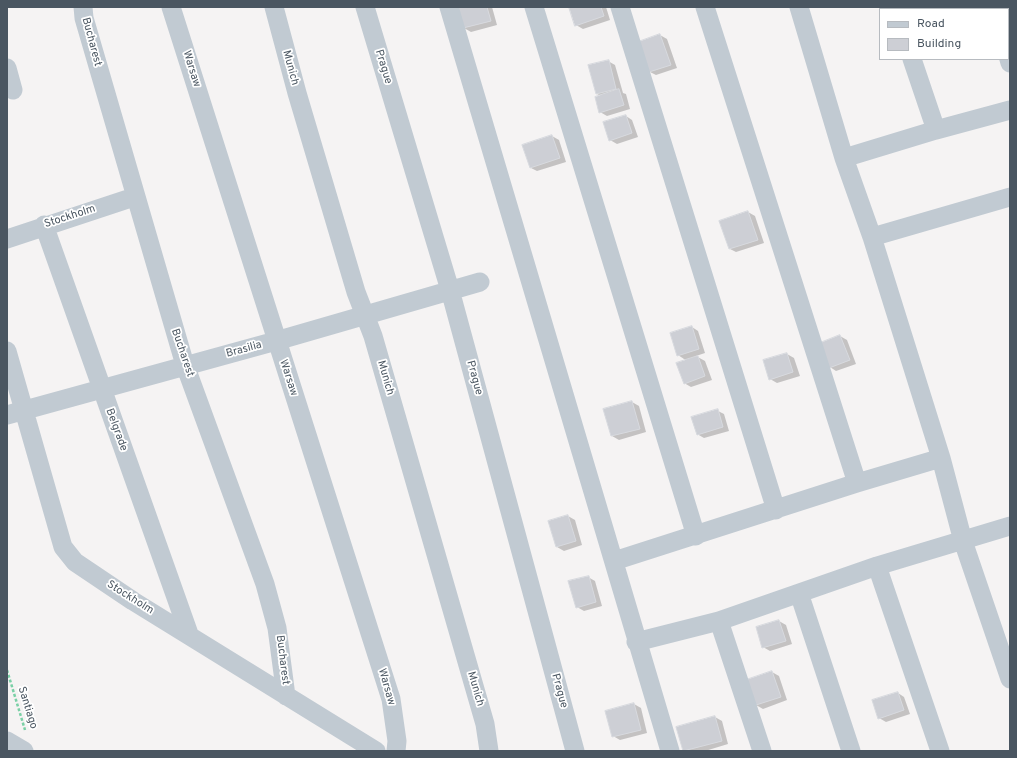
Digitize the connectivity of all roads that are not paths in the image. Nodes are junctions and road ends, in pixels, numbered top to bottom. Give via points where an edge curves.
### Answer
1 (83, 7) edge
2 (171, 7) edge
3 (274, 7) edge
4 (365, 7) edge
5 (449, 7) edge
6 (534, 7) edge
7 (620, 7) edge
8 (705, 7) edge
9 (799, 7) edge
10 (912, 60) edge
11 (7, 68) edge
12 (13, 90) dead end
13 (1010, 110) edge
14 (936, 130) junction
15 (844, 158) junction
16 (134, 196) junction
17 (1010, 198) edge
18 (44, 225) junction
19 (872, 237) junction
20 (7, 239) edge
21 (480, 282) dead end
22 (450, 290) junction
23 (364, 314) junction
24 (276, 341) junction
25 (7, 351) edge
26 (185, 365) junction
27 (102, 389) junction
28 (15, 413) edge
29 (941, 458) junction
30 (857, 483) junction
31 (776, 510) junction
32 (1010, 526) edge
33 (696, 536) junction
34 (963, 541) junction
35 (614, 561) junction
36 (877, 566) junction
37 (799, 593) junction
38 (719, 621) junction
39 (189, 634) junction
40 (636, 642) junction
41 (1010, 679) edge
42 (286, 696) junction
43 (7, 740) edge
44 (26, 744) edge
45 (376, 751) edge
46 (396, 751) edge
47 (489, 751) edge
48 (575, 751) edge
49 (670, 751) edge
50 (762, 751) edge
51 (851, 751) edge
52 (940, 751) edge

1 - 16 street, Bucharest
2 - 24 street, Warsaw
3 - 23 street, Munich via 297,93
4 - 22 street, Prague
5 - 35 street
6 - 33 street
7 - 31 street
8 - 30 street
9 - 15 street
10 - 14 street
11 - 12 street
13 - 14 street
14 - 15 street
15 - 19 street
16 - 18 street, Stockholm
16 - 26 street, Bucharest
17 - 19 street
18 - 20 street, Stockholm
18 - 27 street, Belgrade
19 - 29 street
21 - 22 street, Brasilia
22 - 23 street, Brasilia
22 - 48 street, Prague
23 - 24 street, Brasilia
23 - 47 street, Munich via 373,336 485,724
24 - 26 street, Brasilia
24 - 46 street, Warsaw via 391,699
25 - 28 street, Stockholm
26 - 27 street, Brasilia
26 - 42 street, Bucharest via 266,584 277,628
27 - 28 street, Brasilia
27 - 39 street, Belgrade
28 - 39 street, Stockholm via 63,547 75,562 133,601
29 - 30 street
29 - 34 street
30 - 31 street
31 - 33 street
32 - 34 street
33 - 35 street
34 - 36 street
34 - 41 street
35 - 40 street
36 - 37 street
36 - 52 street
37 - 38 street
37 - 51 street
38 - 40 street
38 - 50 street
39 - 42 street, Stockholm
40 - 49 street
42 - 45 street, Stockholm
43 - 44 street

